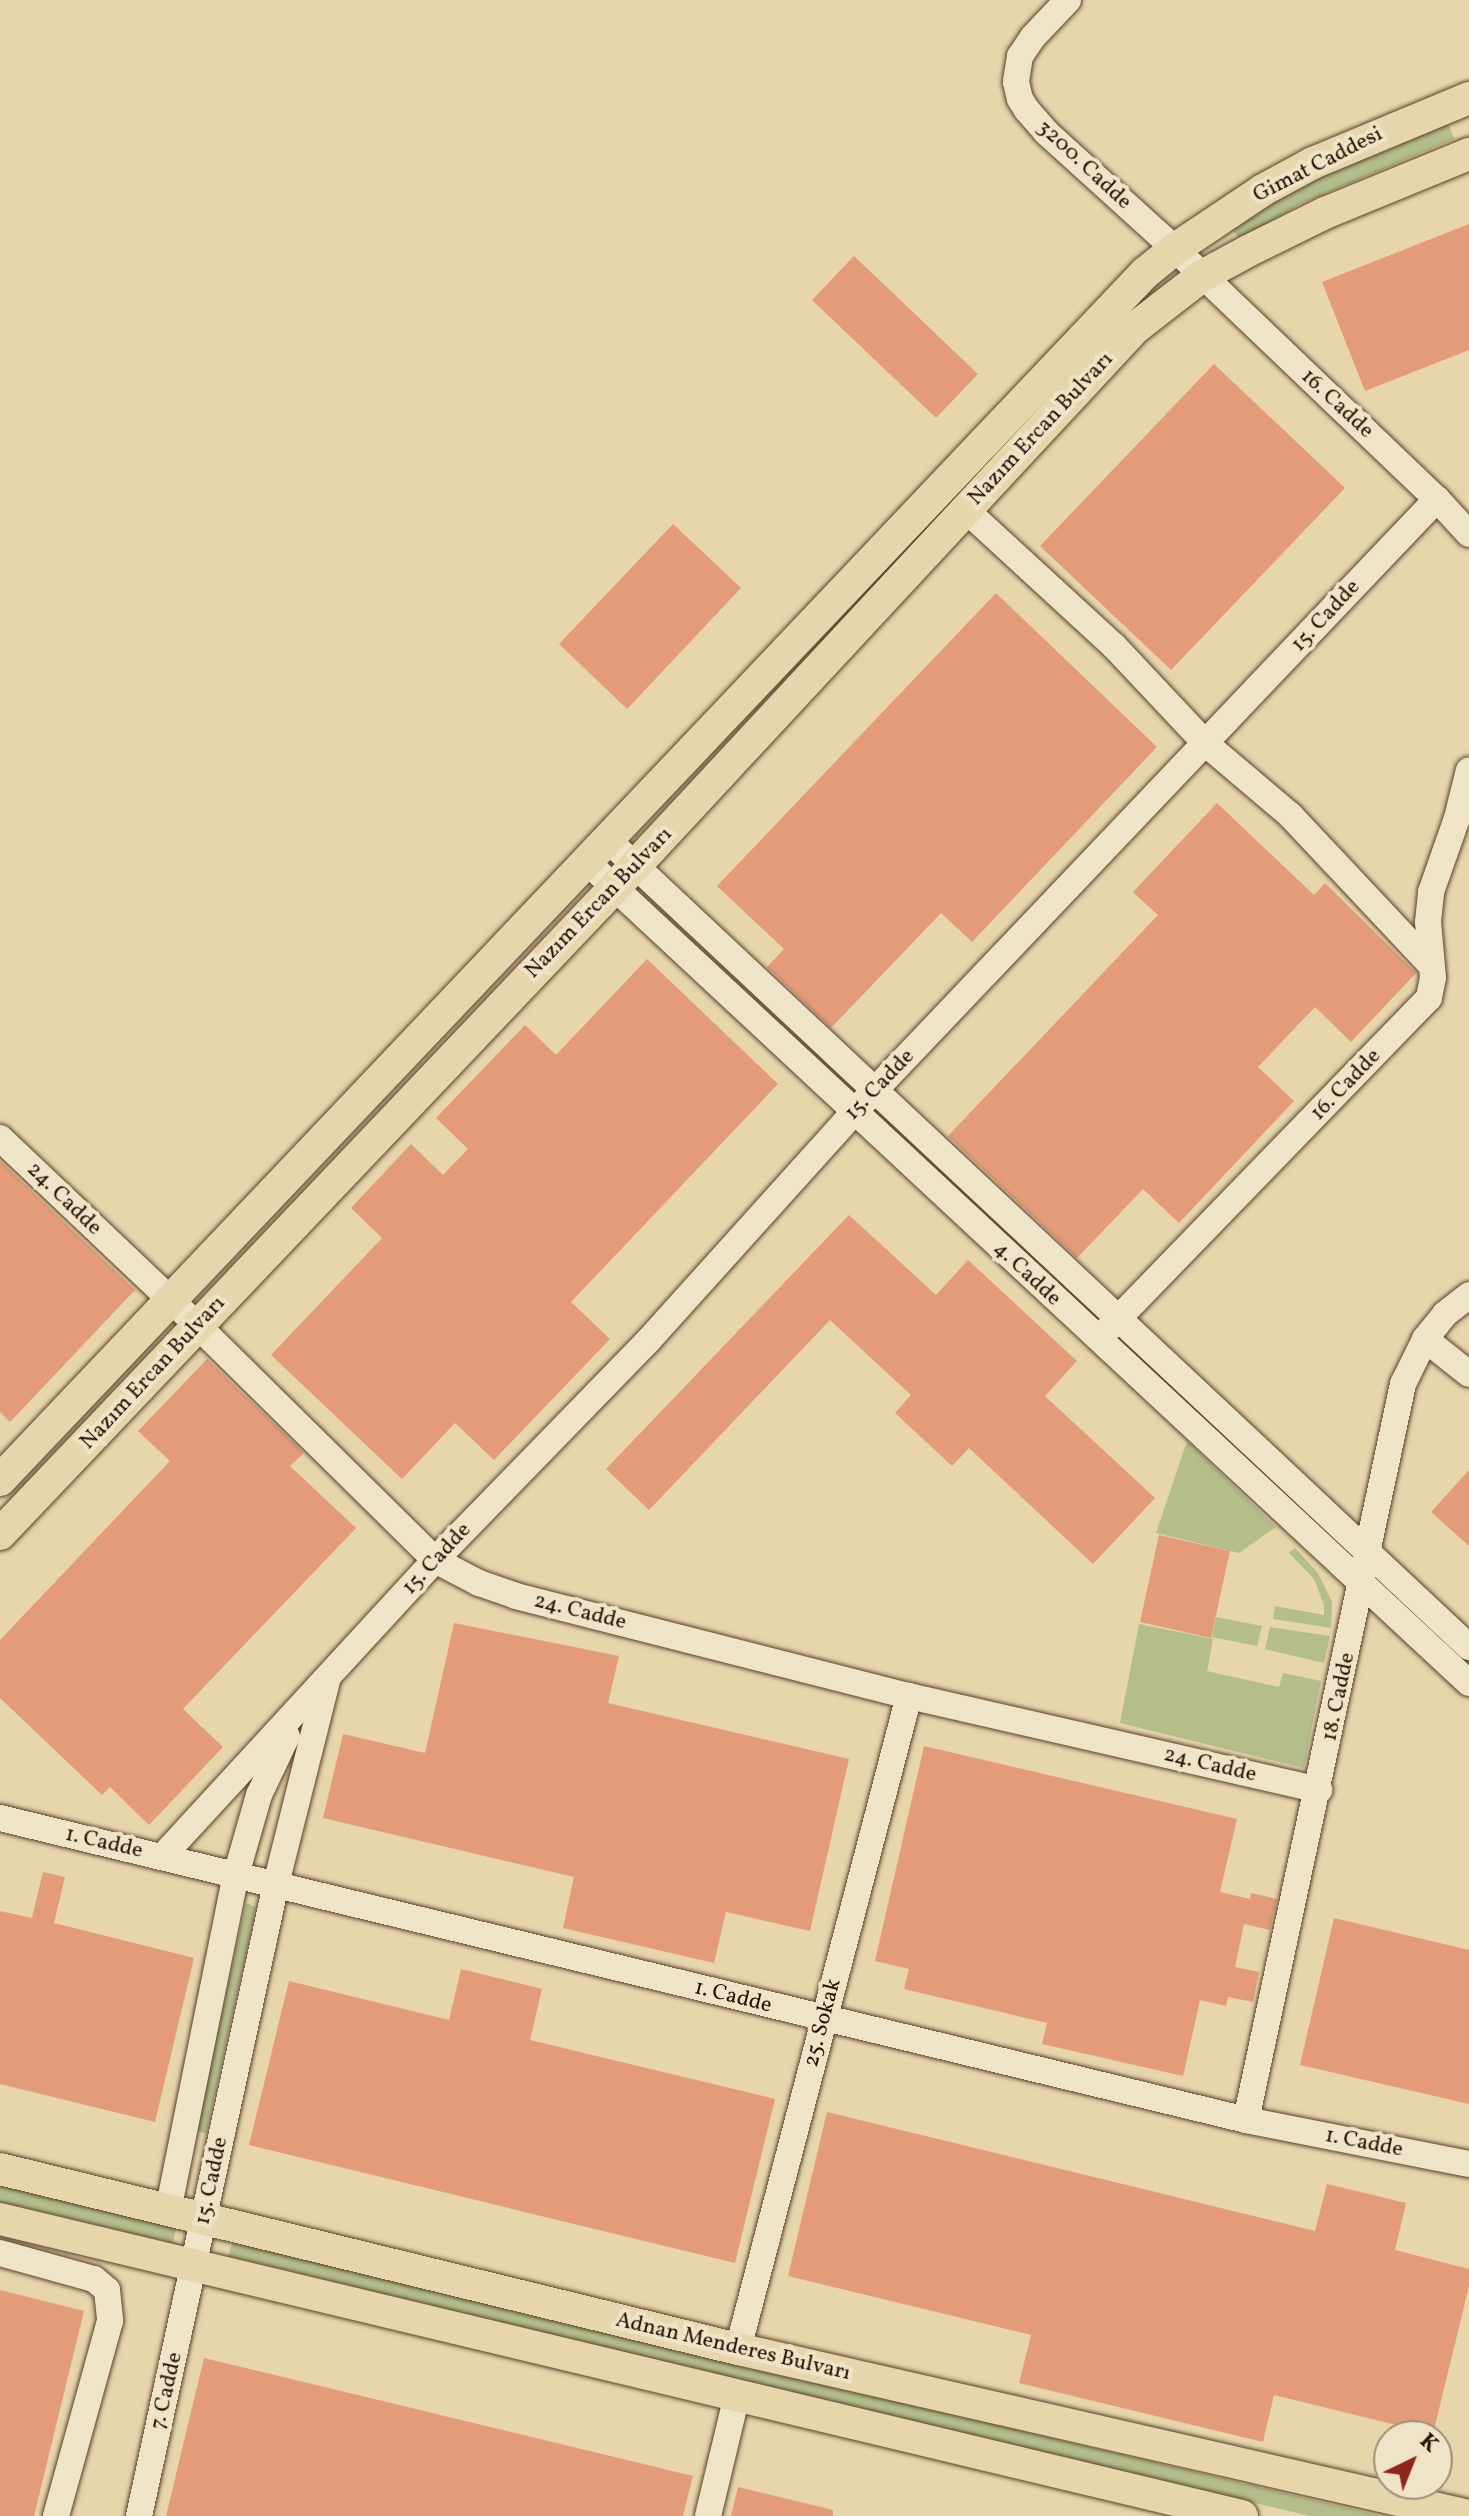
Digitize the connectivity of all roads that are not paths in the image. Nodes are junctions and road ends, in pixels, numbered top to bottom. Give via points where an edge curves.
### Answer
1 (1068, 0) edge
2 (1469, 98) edge
3 (1469, 154) edge
4 (1175, 249) junction
5 (1202, 276) junction
6 (1437, 499) junction
7 (966, 510) junction
8 (1469, 534) edge
9 (1205, 743) junction
10 (1469, 770) edge
11 (597, 851) junction
12 (624, 876) junction
13 (1432, 966) junction
14 (874, 1091) junction
15 (854, 1112) junction
16 (0, 1138) edge
17 (1469, 1295) edge
18 (169, 1299) junction
19 (1118, 1319) junction
20 (197, 1325) junction
21 (1425, 1339) junction
22 (1097, 1340) junction
23 (1469, 1374) edge
24 (0, 1480) edge
25 (0, 1534) edge
26 (1368, 1552) junction
27 (435, 1560) junction
28 (1362, 1583) junction
29 (1469, 1647) edge
30 (327, 1677) junction
31 (1469, 1683) edge
32 (909, 1696) junction
33 (1319, 1790) junction
34 (0, 1818) edge
35 (162, 1857) junction
36 (236, 1875) junction
37 (276, 1884) junction
38 (824, 2019) junction
39 (1246, 2120) junction
40 (1469, 2164) edge
41 (0, 2169) edge
42 (168, 2211) junction
43 (0, 2219) edge
44 (203, 2219) junction
45 (0, 2253) edge
46 (195, 2265) junction
47 (738, 2349) junction
48 (737, 2395) junction
49 (56, 2516) edge
50 (139, 2516) edge
51 (708, 2516) edge
52 (1242, 2516) edge
53 (1469, 2516) edge

1 - 4 street, 3200. Cadde via 1020,56 1020,99 1046,132
2 - 4 main road, Gimat Caddesi via 1313,163
3 - 5 main road, Gimat Caddesi via 1325,213
4 - 5 street, 3200. Cadde
4 - 11 main road, Nazım Ercan Bulvarı via 1123,296
5 - 6 street, 16. Cadde
5 - 7 main road, Nazım Ercan Bulvarı via 1135,328
6 - 8 street, 16. Cadde
6 - 9 street, 15. Cadde
7 - 9 street via 1114,646
7 - 12 main road, Nazım Ercan Bulvarı
9 - 13 street via 1290,815
9 - 14 street, 15. Cadde
10 - 13 street, 16. Cadde via 1431,892
11 - 12 street, 4. Cadde
11 - 18 main road, Nazım Ercan Bulvarı
12 - 14 street, 4. Cadde
12 - 15 street, 4. Cadde
12 - 20 main road, Nazım Ercan Bulvarı
13 - 19 street, 16. Cadde via 1432,991 1424,1005
14 - 15 street, 15. Cadde
14 - 19 street, 4. Cadde
15 - 22 street, 4. Cadde
15 - 27 street, 15. Cadde via 648,1341
16 - 18 street, 24. Cadde
17 - 21 street, 18. Cadde
18 - 20 street, 24. Cadde
18 - 24 main road, Nazım Ercan Bulvarı
19 - 22 street, 16. Cadde
19 - 26 street, 4. Cadde
20 - 25 main road, Nazım Ercan Bulvarı
20 - 27 street, 24. Cadde
21 - 23 street
21 - 26 street, 18. Cadde via 1403,1384
22 - 28 street, 4. Cadde
26 - 28 street, 18. Cadde
26 - 29 street, 4. Cadde
27 - 30 street, 15. Cadde
27 - 32 street, 24. Cadde via 516,1596
28 - 31 street, 4. Cadde
28 - 33 street, 18. Cadde
30 - 35 street, 15. Cadde
30 - 36 street, 15. Cadde via 271,1764
30 - 37 street, 15. Cadde
32 - 33 street, 24. Cadde
32 - 38 street, 25. Sokak
33 - 39 street, 18. Cadde
34 - 35 street, 1. Cadde
35 - 36 street, 1. Cadde
36 - 37 street, 1. Cadde
36 - 42 street, 15. Cadde
37 - 38 street, 1. Cadde
37 - 44 street, 15. Cadde
38 - 39 street, 1. Cadde
38 - 47 street, 25. Sokak
39 - 40 street, 1. Cadde
41 - 42 main road, Adnan Menderes Bulvarı
42 - 44 main road, Adnan Menderes Bulvarı
43 - 46 main road, Adnan Menderes Bulvarı
44 - 46 street, 15. Cadde
44 - 47 main road, Adnan Menderes Bulvarı
45 - 49 street via 94,2279 107,2290 110,2321
46 - 48 main road, Adnan Menderes Bulvarı
46 - 50 street, 7. Cadde
47 - 53 main road, Adnan Menderes Bulvarı
48 - 51 street
48 - 52 main road, Adnan Menderes Bulvarı

